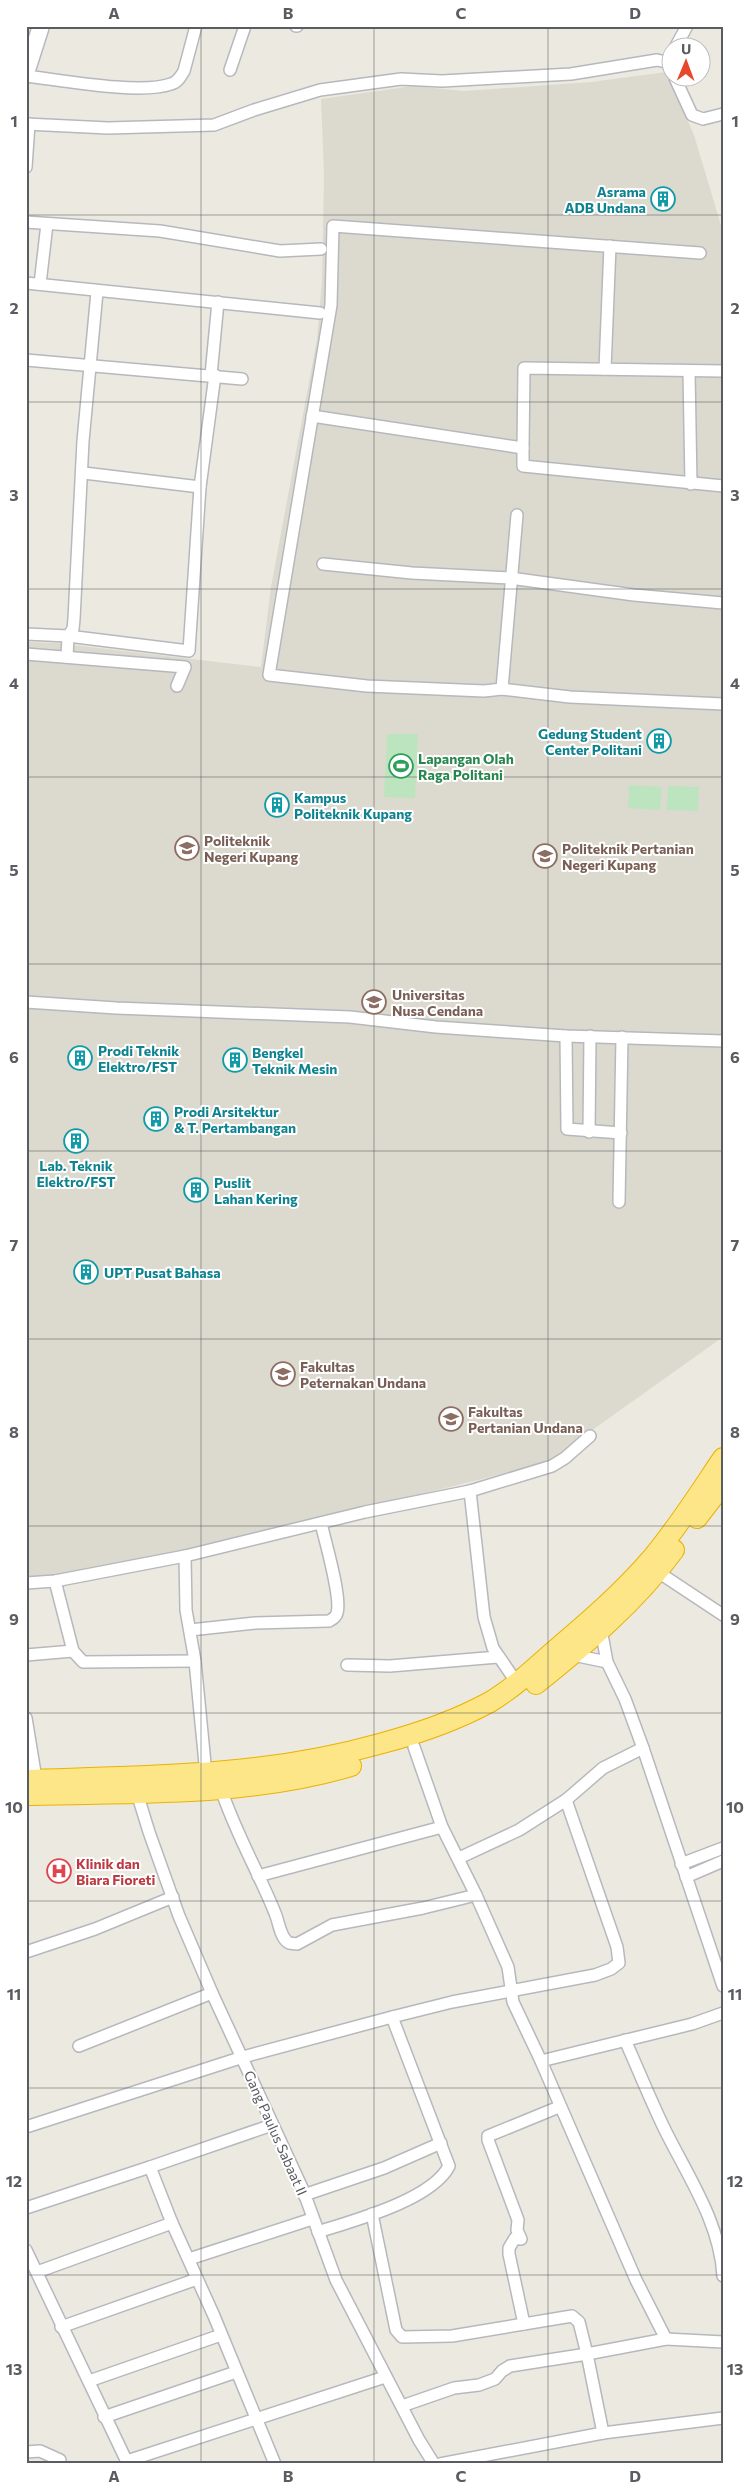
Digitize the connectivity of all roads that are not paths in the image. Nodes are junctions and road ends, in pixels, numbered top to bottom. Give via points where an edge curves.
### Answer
1 (41, 26) edge
2 (196, 26) edge
3 (245, 26) edge
4 (687, 26) edge
5 (681, 38) edge
6 (662, 60) edge
7 (230, 70) dead end
8 (26, 72) edge
9 (26, 76) edge
10 (680, 88) edge
11 (723, 114) edge
12 (28, 124) edge
13 (26, 167) edge
14 (26, 222) edge
15 (47, 224) junction
16 (610, 246) junction
17 (320, 249) dead end
18 (700, 253) dead end
19 (26, 283) edge
20 (40, 284) junction
21 (97, 292) junction
22 (218, 302) junction
23 (320, 313) dead end
24 (26, 360) edge
25 (89, 365) junction
26 (604, 369) junction
27 (689, 371) junction
28 (723, 371) edge
29 (213, 375) junction
30 (242, 379) dead end
31 (312, 416) junction
32 (522, 448) junction
33 (84, 473) junction
34 (691, 484) junction
35 (723, 486) edge
36 (200, 487) junction
37 (517, 515) dead end
38 (323, 564) dead end
39 (510, 578) junction
40 (723, 603) edge
41 (26, 634) edge
42 (68, 636) junction
43 (26, 654) edge
44 (67, 657) junction
45 (177, 686) dead end
46 (502, 689) junction
47 (723, 704) edge
48 (26, 1002) edge
49 (566, 1036) junction
50 (590, 1036) junction
51 (622, 1036) junction
52 (723, 1041) edge
53 (589, 1132) junction
54 (621, 1133) junction
55 (619, 1202) dead end
56 (590, 1436) dead end
57 (723, 1458) edge
58 (723, 1484) edge
59 (470, 1491) junction
60 (321, 1523) junction
61 (675, 1538) junction
62 (185, 1556) junction
63 (658, 1572) junction
64 (55, 1580) junction
65 (26, 1583) edge
66 (723, 1615) edge
67 (601, 1629) junction
68 (190, 1630) junction
69 (73, 1651) junction
70 (26, 1655) edge
71 (573, 1655) junction
72 (498, 1657) junction
73 (195, 1661) junction
74 (607, 1662) junction
75 (347, 1665) dead end
76 (517, 1683) junction
77 (26, 1718) edge
78 (414, 1747) junction
79 (643, 1748) junction
80 (206, 1774) junction
81 (30, 1785) edge
82 (80, 1786) junction
83 (221, 1788) junction
84 (137, 1793) junction
85 (566, 1800) junction
86 (442, 1827) junction
87 (723, 1848) edge
88 (459, 1858) junction
89 (723, 1861) edge
90 (681, 1864) junction
91 (258, 1876) junction
92 (686, 1877) junction
93 (476, 1894) junction
94 (172, 1897) junction
95 (26, 1952) edge
96 (718, 1960) edge
97 (723, 1986) edge
98 (510, 1992) junction
99 (212, 1993) junction
100 (723, 2014) edge
101 (392, 2017) junction
102 (625, 2040) junction
103 (79, 2046) dead end
104 (243, 2057) junction
105 (541, 2061) junction
106 (559, 2107) junction
107 (272, 2125) junction
108 (26, 2127) edge
109 (441, 2143) junction
110 (150, 2167) junction
111 (304, 2195) junction
112 (26, 2208) edge
113 (372, 2214) junction
114 (312, 2219) junction
115 (172, 2223) junction
116 (318, 2232) junction
117 (26, 2250) edge
118 (188, 2259) junction
119 (37, 2272) junction
120 (723, 2276) edge
121 (197, 2279) junction
122 (524, 2324) junction
123 (61, 2327) junction
124 (221, 2335) junction
125 (666, 2340) junction
126 (723, 2342) edge
127 (587, 2354) junction
128 (236, 2372) junction
129 (385, 2377) junction
130 (89, 2381) junction
131 (402, 2406) junction
132 (104, 2417) junction
133 (255, 2417) junction
134 (723, 2418) edge
135 (603, 2433) junction
136 (26, 2452) edge
137 (60, 2460) dead end
138 (128, 2462) edge
139 (274, 2464) edge
140 (434, 2464) edge
141 (440, 2464) edge

1 - 8 street
2 - 9 street via 184,71 171,84 139,87
3 - 7 street
4 - 5 street
6 - 12 street via 571,74 401,79 320,90 214,125 108,128
10 - 11 street via 692,115 703,119
12 - 13 street
14 - 15 street
15 - 17 street via 160,231 280,251
15 - 20 street
16 - 18 street
16 - 26 street
16 - 31 street via 333,226 331,305
19 - 20 street
20 - 21 street
21 - 22 street
21 - 25 street
22 - 23 street
22 - 29 street
24 - 25 street
25 - 29 street
25 - 33 street
26 - 27 street
26 - 32 street via 524,368
27 - 28 street
27 - 34 street
29 - 30 street
29 - 36 street
31 - 32 street
31 - 46 street via 270,675 367,686
32 - 34 street via 523,466
33 - 36 street
33 - 42 street via 74,629
34 - 35 street
36 - 42 street via 189,652
37 - 39 street
38 - 39 street
39 - 40 street
39 - 46 street
41 - 42 street
42 - 44 street
43 - 44 street
44 - 45 street via 185,667
46 - 47 street via 570,697
48 - 49 street via 350,1017
49 - 50 street
49 - 53 street via 566,1126 570,1130
50 - 51 street
50 - 53 street
51 - 52 street
51 - 54 street
53 - 54 street
54 - 55 street
56 - 59 street via 552,1466
57 - 61 highway
58 - 61 highway
59 - 60 street
59 - 72 street via 484,1617
60 - 62 street
60 - 68 street via 338,1601 334,1618 329,1621 255,1623
61 - 63 highway
61 - 76 highway
62 - 64 street
62 - 68 street via 186,1610
63 - 66 street
63 - 67 highway
64 - 65 street
64 - 69 street
67 - 71 highway
67 - 74 street
68 - 73 street
69 - 70 street
69 - 73 street via 86,1663
71 - 74 street
71 - 78 highway via 525,1693 472,1726
72 - 75 street via 390,1666
72 - 76 street
73 - 80 street
74 - 79 street
76 - 80 highway via 465,1715 402,1738 291,1765
77 - 81 street
78 - 83 highway via 306,1777
78 - 86 street
79 - 85 street via 604,1768
79 - 90 street
80 - 82 highway
81 - 82 highway
82 - 84 highway
83 - 84 highway
83 - 91 street via 229,1814
84 - 94 street, Gang Paulus Sabaat II
85 - 88 street via 520,1830
85 - 98 street via 617,1947 619,1962 595,1975
86 - 88 street
86 - 91 street
87 - 90 street
88 - 93 street
89 - 92 street
90 - 92 street
91 - 93 street via 283,1937 294,1944 332,1925 423,1908
92 - 96 street
93 - 98 street via 508,1967
94 - 95 street via 95,1930
94 - 99 street, Gang Paulus Sabaat II
96 - 97 street
98 - 101 street
98 - 105 street
99 - 103 street
99 - 104 street, Gang Paulus Sabaat II
100 - 102 street
101 - 104 street
101 - 109 street
102 - 105 street
102 - 120 street via 663,2127 695,2188 719,2247
104 - 107 street, Gang Paulus Sabaat II
104 - 108 street
105 - 106 street
106 - 122 street via 488,2136 518,2220 517,2230 521,2239 515,2238 509,2254
106 - 125 street
107 - 110 street
107 - 111 street, Gang Paulus Sabaat II
109 - 111 street via 376,2172
109 - 113 street via 448,2159 446,2171 409,2200
110 - 112 street
110 - 115 street
111 - 114 street, Gang Paulus Sabaat II
113 - 116 street
113 - 122 street via 396,2330 402,2337 436,2338
114 - 116 street, Gang Paulus Sabaat II
114 - 118 street
115 - 118 street
115 - 119 street
116 - 129 street, Gang Paulus Sabaat II via 340,2288
117 - 119 street
118 - 121 street
119 - 123 street
121 - 123 street
121 - 124 street
122 - 127 street via 576,2317
123 - 130 street
124 - 128 street
124 - 130 street
125 - 126 street
125 - 127 street
127 - 131 street via 510,2366 495,2380 454,2388
127 - 135 street
128 - 132 street
128 - 133 street
129 - 131 street, Gang Paulus Sabaat II
129 - 133 street
130 - 132 street
131 - 140 street, Gang Paulus Sabaat II
132 - 138 street
133 - 138 street
133 - 139 street
134 - 135 street
135 - 141 street
136 - 137 street via 40,2451

